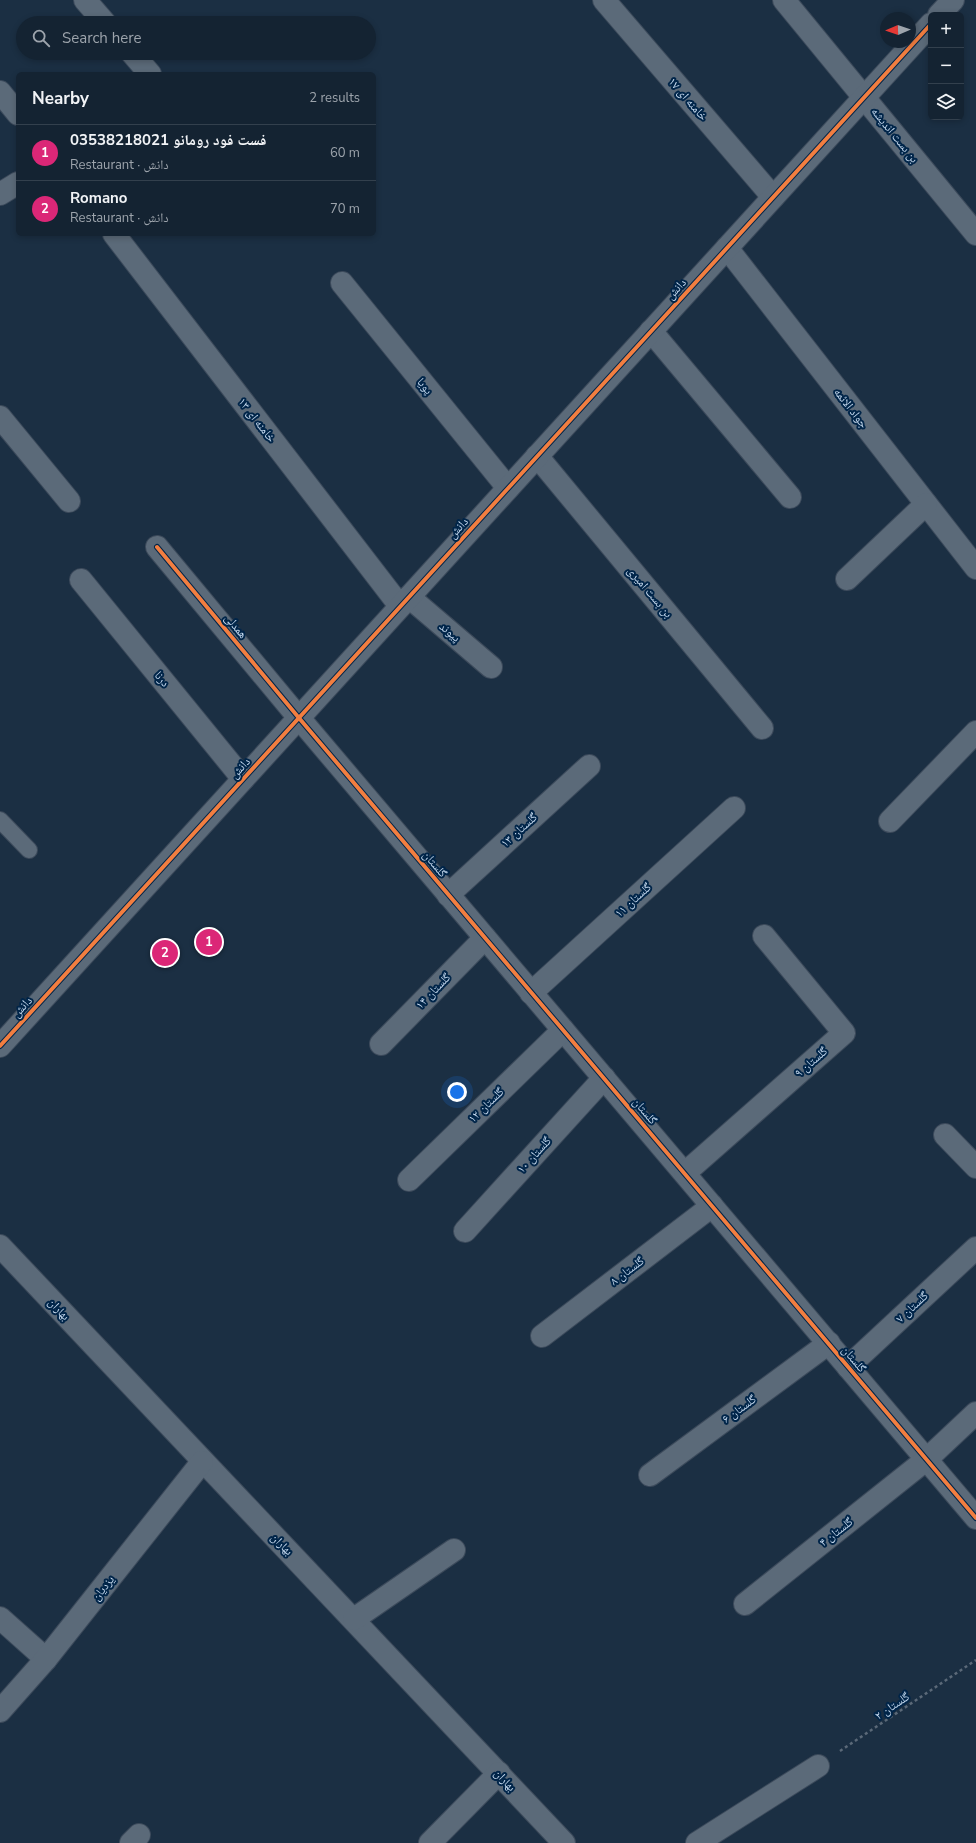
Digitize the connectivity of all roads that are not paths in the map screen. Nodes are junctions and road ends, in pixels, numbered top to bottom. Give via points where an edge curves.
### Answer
1 (85, 0) edge
2 (604, 0) edge
3 (784, 0) edge
4 (953, 0) edge
5 (942, 12) edge
6 (99, 16) edge
7 (928, 27) edge
8 (138, 60) edge
9 (148, 72) edge
10 (0, 92) edge
11 (864, 97) junction
12 (16, 112) edge
13 (16, 183) edge
14 (0, 194) edge
15 (773, 198) junction
16 (976, 234) edge
17 (116, 236) edge
18 (727, 248) junction
19 (342, 284) dead end
20 (651, 331) junction
21 (0, 417) edge
22 (537, 456) junction
23 (508, 488) junction
24 (790, 497) dead end
25 (68, 501) dead end
26 (926, 504) junction
27 (157, 547) dead end
28 (976, 568) edge
29 (847, 579) dead end
30 (81, 580) dead end
31 (405, 602) junction
32 (491, 667) dead end
33 (299, 718) junction
34 (762, 728) dead end
35 (976, 732) edge
36 (589, 766) dead end
37 (243, 778) junction
38 (734, 808) dead end
39 (0, 820) edge
40 (890, 821) dead end
41 (29, 850) dead end
42 (448, 895) junction
43 (764, 936) dead end
44 (485, 938) junction
45 (531, 993) junction
46 (563, 1030) junction
47 (381, 1044) dead end
48 (0, 1046) edge
49 (604, 1078) junction
50 (945, 1135) dead end
51 (976, 1167) edge
52 (685, 1174) junction
53 (409, 1180) dead end
54 (712, 1206) junction
55 (465, 1231) dead end
56 (0, 1246) edge
57 (976, 1248) edge
58 (542, 1336) dead end
59 (829, 1343) junction
60 (848, 1367) junction
61 (976, 1413) edge
62 (927, 1460) junction
63 (202, 1462) junction
64 (650, 1475) dead end
65 (976, 1518) edge
66 (454, 1550) dead end
67 (745, 1604) dead end
68 (0, 1618) edge
69 (354, 1619) junction
70 (46, 1659) junction
71 (0, 1711) edge
72 (818, 1766) road end
73 (499, 1773) junction
74 (430, 1843) edge
75 (564, 1843) edge
76 (697, 1843) edge

1 - 6 street
2 - 15 street, خامنه ای ۱۷
3 - 11 street, بن بست اندیشه
4 - 5 street
7 - 11 street, دانش
8 - 9 street
10 - 12 street
11 - 15 street, دانش
11 - 16 street, بن بست اندیشه
13 - 14 street
15 - 18 street, دانش
17 - 31 street, خامنه ای ۱۳
18 - 20 street, دانش
18 - 26 street, جواد الائمه
19 - 23 street, پویا
20 - 22 street, دانش
20 - 24 street
21 - 25 street
22 - 23 street, دانش
22 - 34 street, بن بست امیری
23 - 31 street, دانش
26 - 28 street, جواد الائمه
26 - 29 street
27 - 33 street, همدلی
30 - 37 street, درنا
31 - 32 street, پیوند
31 - 33 street, دانش
33 - 37 street, دانش
33 - 42 street, گلستان
35 - 40 street
36 - 42 street, گلستان ۱۳
37 - 48 street, دانش
38 - 45 street, گلستان ۱۱
39 - 41 lane
42 - 44 street, گلستان
43 - 52 street, گلستان ۹ via 844,1033
44 - 45 street, گلستان
44 - 47 street, گلستان ۱۴
45 - 46 street, گلستان
46 - 49 street, گلستان
46 - 53 street, گلستان ۱۲
49 - 52 street, گلستان
49 - 55 street, گلستان ۱۰
50 - 51 street
52 - 54 street, گلستان
54 - 58 street, گلستان ۸
54 - 59 street, گلستان
56 - 63 street, بهاران
57 - 60 street, گلستان ۷
59 - 60 street, گلستان
59 - 64 street, گلستان ۶
60 - 62 street, گلستان
61 - 62 street, گلستان ۴
62 - 65 street, گلستان
62 - 67 street, گلستان ۴
63 - 69 street, بهاران
63 - 70 street, یزدیان
66 - 69 street
68 - 70 street
69 - 73 street, بهاران
70 - 71 street, یزدیان
72 - 76 street
73 - 74 street
73 - 75 street, بهاران

